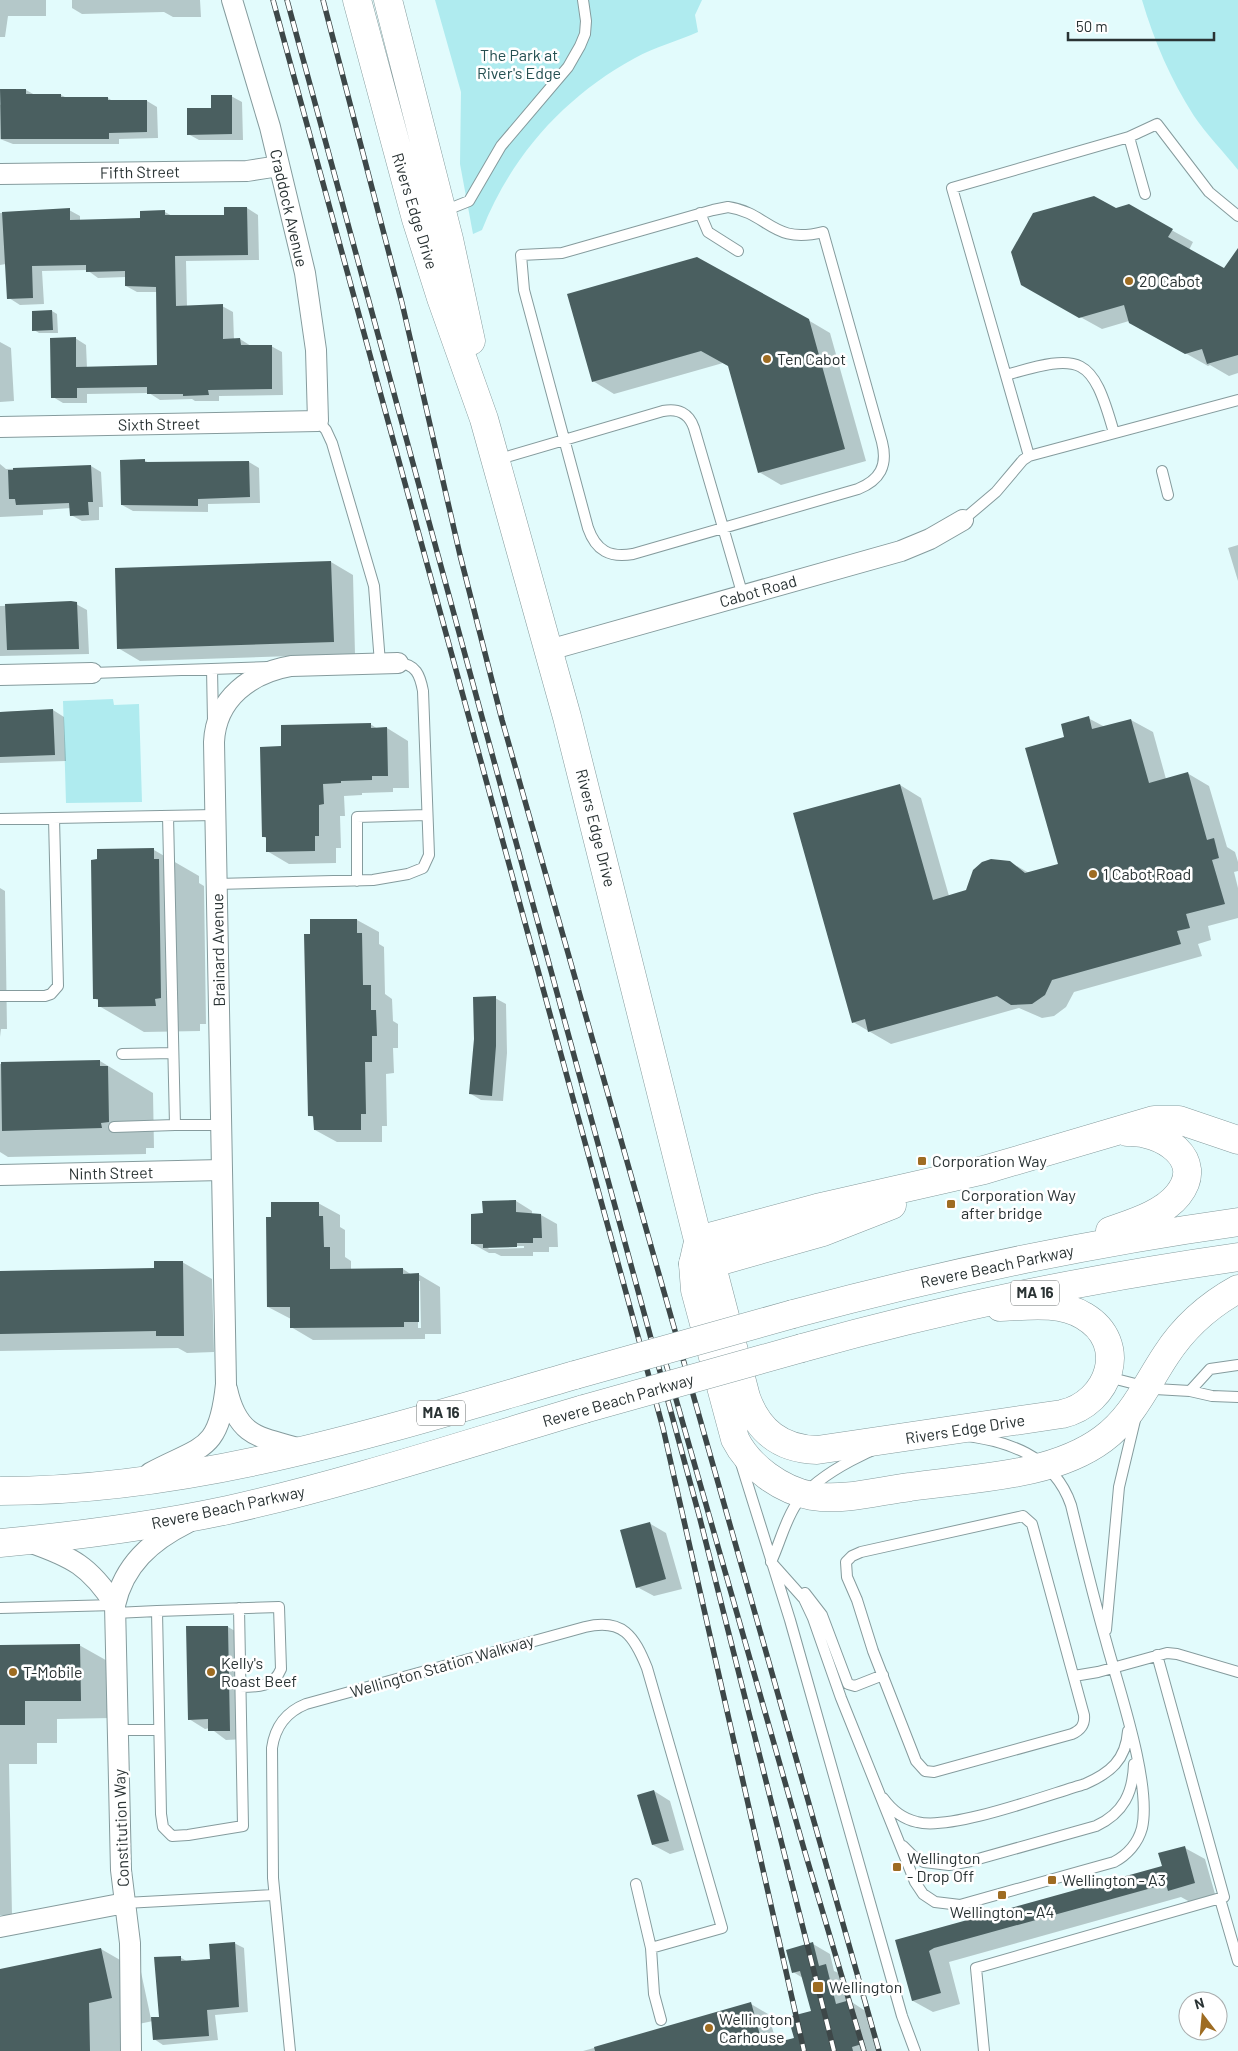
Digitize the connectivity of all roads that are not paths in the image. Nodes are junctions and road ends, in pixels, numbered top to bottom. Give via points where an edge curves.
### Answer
1 (232, 0) edge
2 (357, 0) edge
3 (388, 0) edge
4 (583, 0) edge
5 (1129, 137) junction
6 (279, 166) junction
7 (0, 174) edge
8 (1146, 194) dead end
9 (700, 213) junction
10 (429, 216) junction
11 (1238, 216) edge
12 (738, 251) dead end
13 (1006, 375) junction
14 (1238, 400) edge
15 (318, 421) junction
16 (0, 427) edge
17 (1114, 433) junction
18 (564, 440) junction
19 (1029, 456) junction
20 (496, 460) junction
21 (1162, 471) dead end
22 (1168, 495) dead end
23 (963, 520) joint
24 (724, 528) junction
25 (743, 596) junction
26 (549, 650) junction
27 (389, 663) junction
28 (292, 666) junction
29 (212, 668) junction
30 (92, 672) joint
31 (0, 675) edge
32 (214, 742) junction
33 (215, 815) junction
34 (427, 815) junction
35 (168, 816) junction
36 (54, 818) junction
37 (0, 819) edge
38 (357, 881) junction
39 (216, 884) junction
40 (0, 996) edge
41 (174, 1053) junction
42 (122, 1054) dead end
43 (221, 1124) junction
44 (175, 1126) junction
45 (114, 1127) dead end
46 (1103, 1136) junction
47 (1238, 1140) edge
48 (222, 1170) junction
49 (0, 1175) edge
50 (1238, 1222) edge
51 (700, 1256) junction
52 (1238, 1258) edge
53 (1028, 1259) junction
54 (1238, 1289) edge
55 (907, 1321) junction
56 (1238, 1365) edge
57 (1107, 1377) junction
58 (1146, 1388) junction
59 (1190, 1391) junction
60 (1238, 1397) edge
61 (227, 1413) junction
62 (732, 1432) junction
63 (917, 1436) junction
64 (306, 1450) junction
65 (1046, 1466) junction
66 (132, 1482) junction
67 (0, 1491) edge
68 (805, 1494) junction
69 (210, 1514) junction
70 (12, 1542) edge
71 (771, 1562) junction
72 (0, 1608) edge
73 (239, 1608) junction
74 (115, 1609) junction
75 (157, 1611) junction
76 (1105, 1639) junction
77 (1157, 1655) junction
78 (1113, 1667) junction
79 (1238, 1672) edge
80 (883, 1675) junction
81 (1074, 1676) junction
82 (240, 1687) junction
83 (1127, 1721) junction
84 (118, 1730) junction
85 (159, 1730) junction
86 (1134, 1748) junction
87 (874, 1782) junction
88 (896, 1837) junction
89 (636, 1884) dead end
90 (274, 1895) junction
91 (1220, 1898) junction
92 (125, 1903) junction
93 (0, 1927) edge
94 (651, 1948) junction
95 (1238, 1961) edge
96 (661, 2020) dead end
97 (131, 2051) edge
98 (290, 2051) edge
99 (915, 2051) edge
100 (984, 2051) edge

1 - 6 street, Craddock Avenue
2 - 10 main road, Rivers Edge Drive
3 - 10 main road, Rivers Edge Drive
4 - 10 lane via 585,34 568,67 501,146 469,201
5 - 8 lane
5 - 11 lane via 1157,124 1212,196
5 - 13 lane via 952,188
6 - 7 street, Fifth Street via 246,170
6 - 15 street, Craddock Avenue via 312,314
9 - 12 lane via 708,232
9 - 18 lane via 562,253 521,255 524,290
9 - 24 lane via 734,208 790,235 823,232 885,456 882,472 864,487
10 - 20 main road, Rivers Edge Drive via 444,306
13 - 17 lane via 1054,362 1068,362 1080,367 1091,374 1100,387
13 - 19 lane
14 - 17 lane
15 - 16 street, Sixth Street
15 - 27 lane via 332,443 371,574
17 - 19 lane
18 - 20 lane
18 - 24 lane via 590,534 604,552 614,556 633,554
18 - 24 lane via 663,411 680,411 692,422
19 - 23 lane via 989,500
20 - 26 main road, Rivers Edge Drive
21 - 22 lane
23 - 25 street, Cabot Road via 906,549
24 - 25 lane
25 - 26 street, Cabot Road
26 - 51 main road, Rivers Edge Drive via 595,823
27 - 28 street, Brainard Avenue
27 - 34 lane via 408,664 415,669 421,683
28 - 29 lane
28 - 32 street, Brainard Avenue via 258,676 233,694 218,717
29 - 30 lane
29 - 32 lane
30 - 31 street
32 - 33 street, Brainard Avenue
33 - 35 lane
33 - 39 street, Brainard Avenue
34 - 38 lane via 429,856 423,868 408,874
34 - 38 lane via 357,817
35 - 36 lane
35 - 41 lane
36 - 37 lane
36 - 40 lane via 58,986 45,996
38 - 39 lane
39 - 43 street, Brainard Avenue
41 - 42 lane
41 - 44 lane
43 - 44 lane
43 - 48 street, Brainard Avenue
44 - 45 lane
46 - 47 main road via 1142,1122 1173,1119
46 - 51 main road via 984,1170 823,1232
46 - 53 main road via 1139,1132 1167,1140 1186,1167 1186,1179 1181,1190 1165,1207 1140,1219
48 - 49 street, Ninth Street
48 - 61 street, Brainard Avenue
50 - 53 main road, Revere Beach Parkway / MA 16
51 - 62 main road, Rivers Edge Drive via 696,1298
51 - 63 main road, Rivers Edge Drive via 749,1405 756,1420 770,1435 790,1446 817,1450
52 - 55 main road, Revere Beach Parkway / MA 16 via 1090,1282
53 - 64 main road, Revere Beach Parkway / MA 16, bridge via 793,1314
54 - 58 main road, Rivers Edge Drive via 1189,1325
55 - 57 main road via 1000,1307 1064,1308 1084,1316 1101,1332 1109,1356
55 - 69 main road, Revere Beach Parkway / MA 16, bridge via 584,1409 323,1486
56 - 59 lane via 1210,1369
57 - 58 lane
57 - 63 main road, Rivers Edge Drive via 1092,1400 1069,1412
58 - 59 lane
58 - 65 main road, Rivers Edge Drive via 1133,1411 1103,1439 1070,1458
58 - 76 lane via 1121,1472
59 - 60 lane
61 - 64 street via 261,1438
61 - 66 street, Brainard Avenue via 202,1448
62 - 68 main road, Rivers Edge Drive via 742,1452 758,1468
62 - 71 lane
63 - 65 lane via 959,1435 991,1439 1024,1452
63 - 68 lane via 836,1470
64 - 66 main road, Revere Beach Parkway / MA 16 via 221,1469
65 - 68 main road, Rivers Edge Drive via 842,1496
65 - 76 lane via 1064,1486 1071,1504
66 - 67 main road, Revere Beach Parkway / MA 16
68 - 71 lane via 792,1511
69 - 70 main road, Revere Beach Parkway / MA 16
69 - 74 street, Constitution Way via 168,1533 144,1551 123,1578
70 - 74 street via 73,1560 98,1580
71 - 80 lane via 805,1593 822,1615 848,1684 855,1686
71 - 87 lane via 804,1599 813,1618
71 - 99 lane via 902,2016
72 - 74 lane
73 - 75 lane
73 - 82 lane
73 - 82 lane via 279,1607 281,1669 274,1681 257,1687
74 - 75 lane
74 - 84 street, Constitution Way
75 - 85 lane
76 - 78 lane
77 - 78 lane
77 - 79 lane via 1177,1654
77 - 91 lane via 1224,1897
78 - 81 lane
78 - 83 lane
80 - 81 lane via 916,1761 929,1772 1080,1730 1084,1715
80 - 81 lane via 845,1572 848,1559 861,1552 1023,1516 1032,1524
82 - 85 lane via 243,1826 178,1836 167,1832 161,1814
83 - 86 lane
83 - 87 lane via 1123,1754 1108,1773 1085,1784 957,1821 929,1824 906,1819 886,1802
84 - 85 lane
84 - 92 street, Constitution Way via 121,1870
86 - 88 lane via 1134,1773 1127,1799 1113,1816 1096,1826 949,1865 935,1865 918,1859
86 - 88 lane via 1142,1791 1142,1827 1131,1849 1114,1862 979,1901 947,1905 931,1900 920,1890
87 - 88 lane
89 - 94 lane
90 - 92 lane
90 - 94 lane, Wellington Station Walkway via 272,1748 277,1729 289,1714 306,1704 585,1627 607,1624 621,1628 631,1636 647,1668 722,1928
90 - 98 lane, Wellington Station Walkway
91 - 95 lane
91 - 100 lane via 976,1968
92 - 93 street
92 - 97 street, Constitution Way via 130,1943
94 - 96 lane via 654,1994

